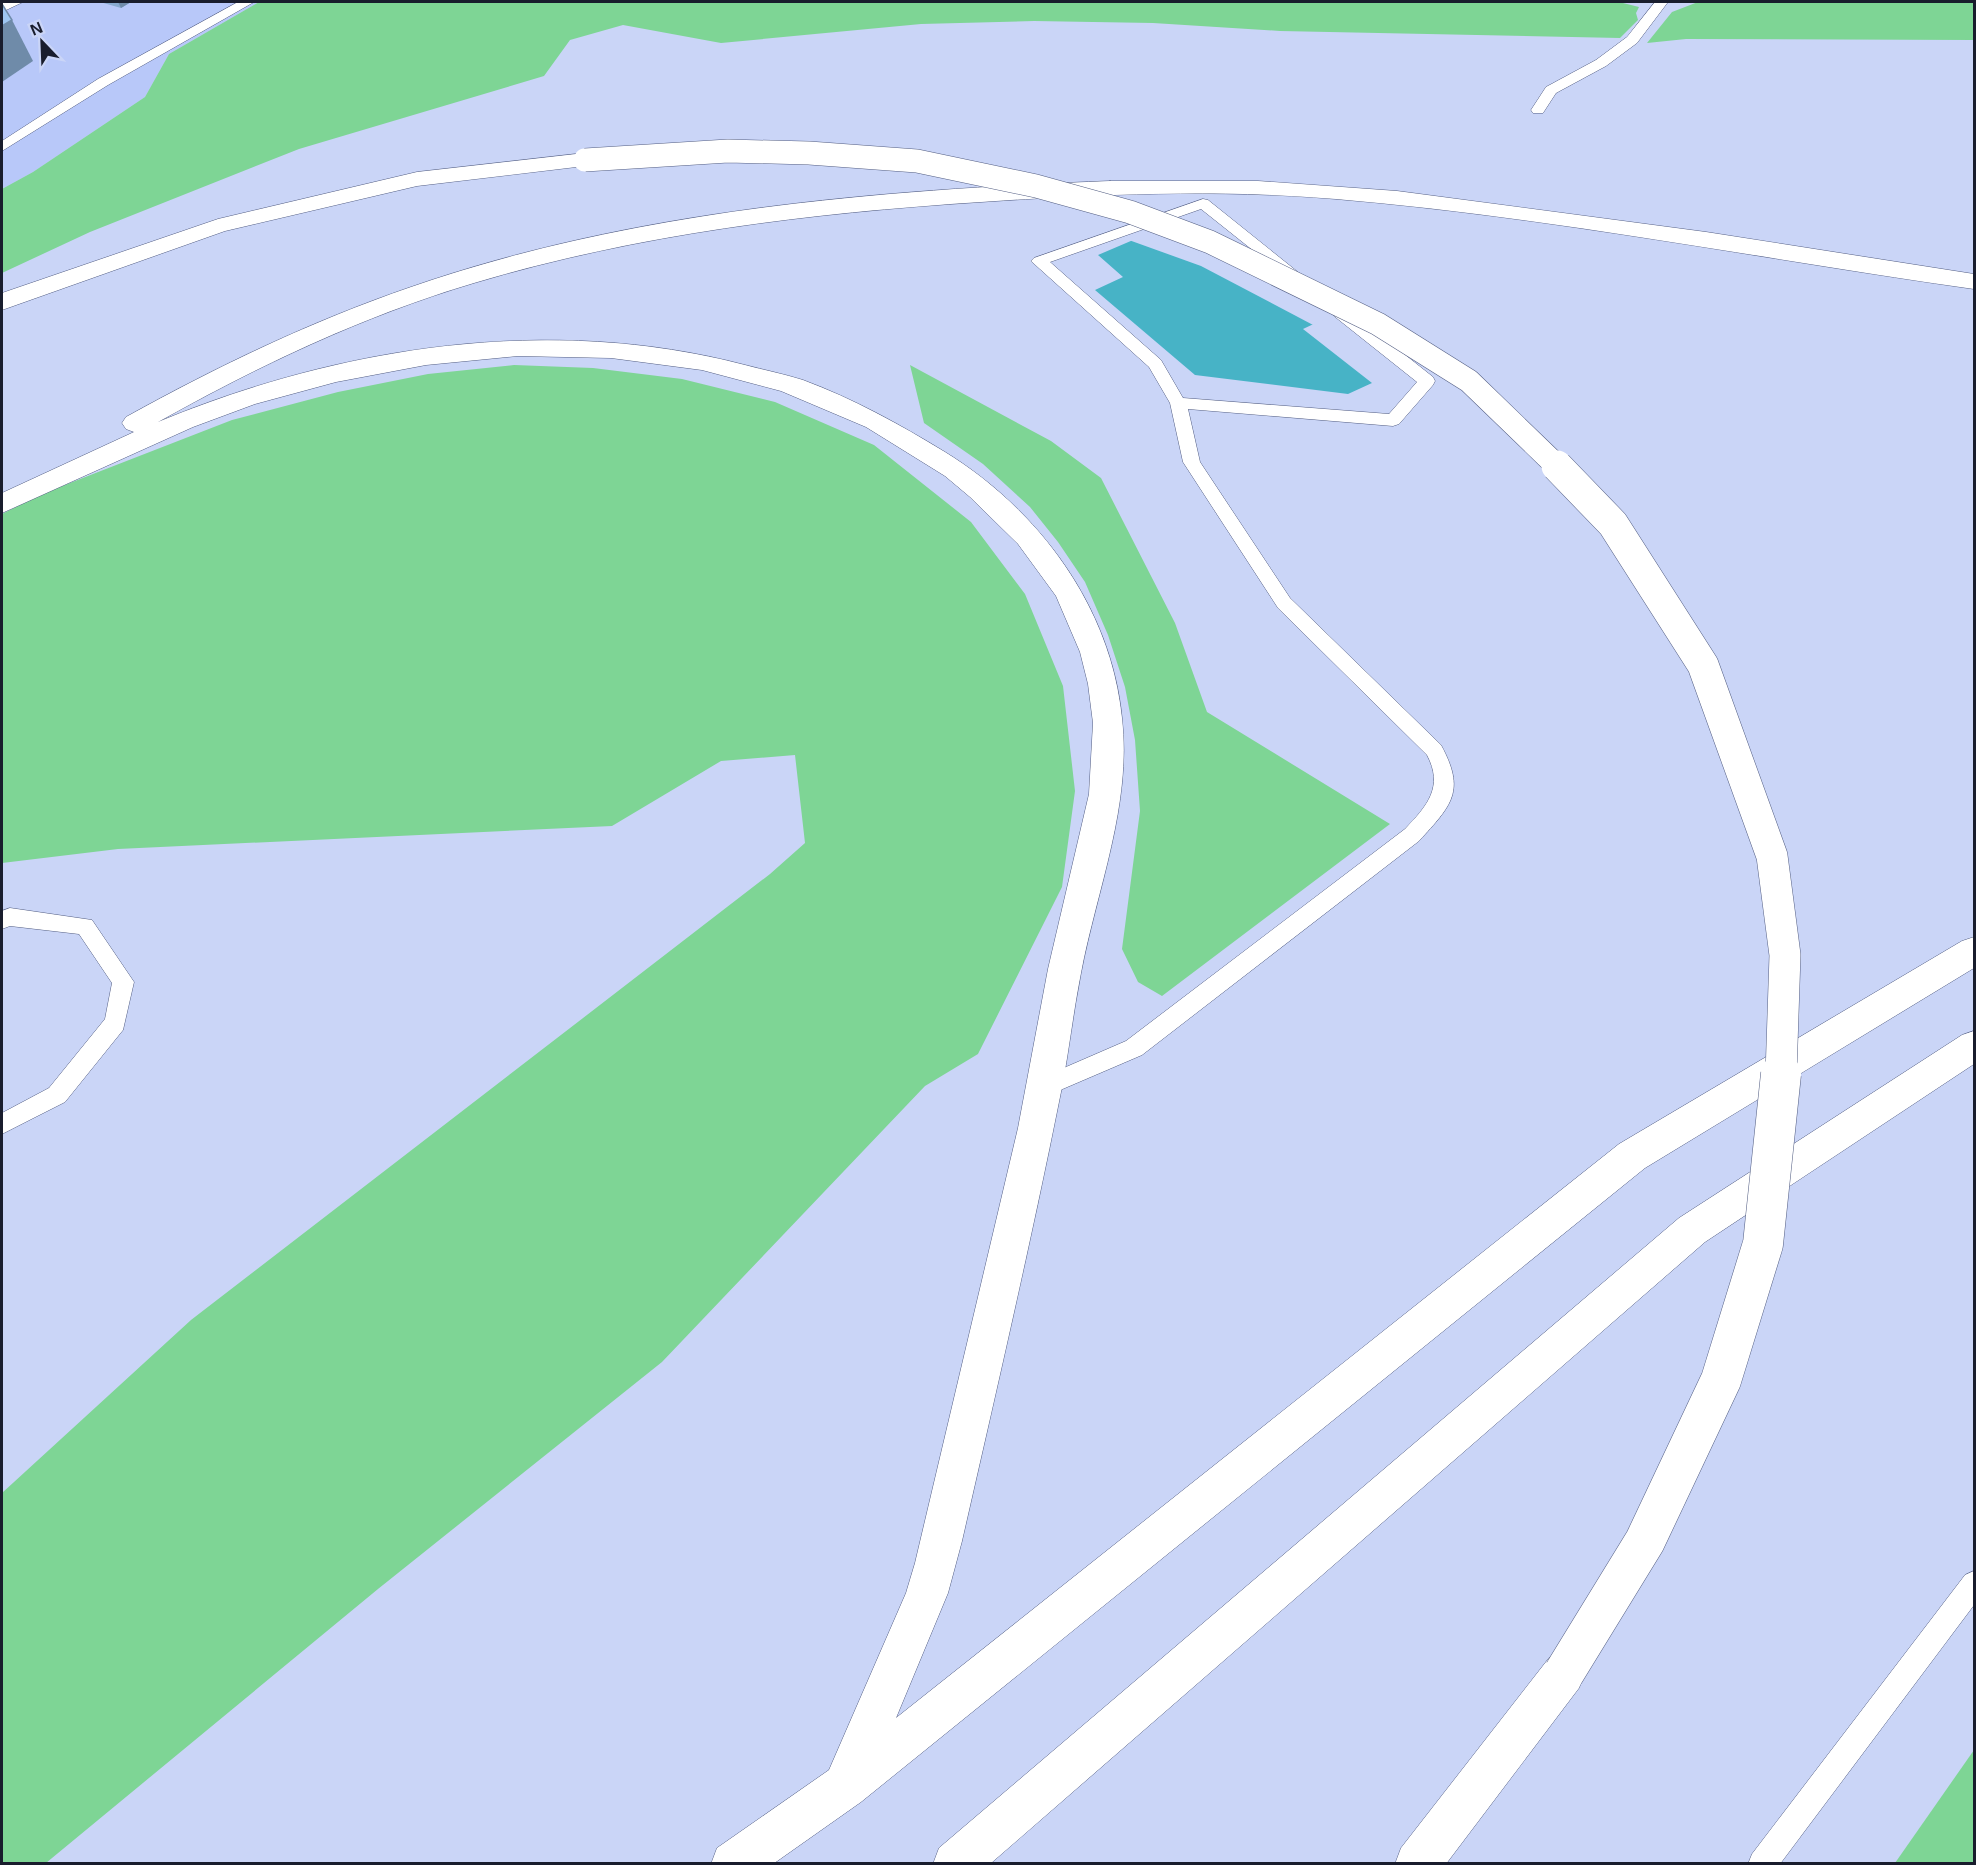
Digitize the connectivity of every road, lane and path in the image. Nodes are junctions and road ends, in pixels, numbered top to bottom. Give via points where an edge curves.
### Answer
1 (16, 2) edge
2 (247, 2) edge
3 (1661, 2) edge
4 (2, 8) edge
5 (1538, 110) dead end
6 (2, 147) edge
7 (1974, 282) edge
8 (2, 302) edge
9 (1178, 403) junction
10 (2, 498) edge
11 (2, 504) edge
12 (2, 920) edge
13 (1974, 951) edge
14 (1974, 1046) edge
15 (1044, 1087) junction
16 (2, 1124) edge
17 (1974, 1584) edge
18 (845, 1786) junction
19 (733, 1863) edge
20 (955, 1863) edge
21 (1417, 1863) edge
22 (1762, 1863) edge

1 - 4 lane
2 - 6 lane via 103,82
3 - 5 lane via 1632,40 1601,63 1551,90
7 - 10 highway, bridge via 1735,242 1311,190 1197,186 1018,191 826,208 636,236 463,278 317,331 202,385
8 - 21 highway, bridge via 218,226 417,179 585,160 728,151 917,161 1035,186 1130,212 1209,242 1378,324 1469,381 1613,524 1703,665 1772,856 1785,955 1781,1089 1763,1244 1721,1380 1645,1541 1563,1673
9 - 9 lane via 1155,364 1039,261 1203,203 1427,381 1393,420
9 - 15 lane via 1191,462 1284,603 1434,750 1446,769 1446,787 1434,811 1412,835 1134,1048
11 - 15 highway via 110,453 246,398 418,357 525,346 652,353 719,364 784,381 856,410 926,449 975,484 1026,537 1065,586 1092,643 1103,680 1110,739 1103,821 1065,966
12 - 16 lane via 10,917 85,926 123,982 115,1023 57,1095
13 - 18 highway via 1632,1156
14 - 20 highway via 1692,1230
15 - 18 highway via 929,1586
17 - 22 lane
18 - 19 highway

